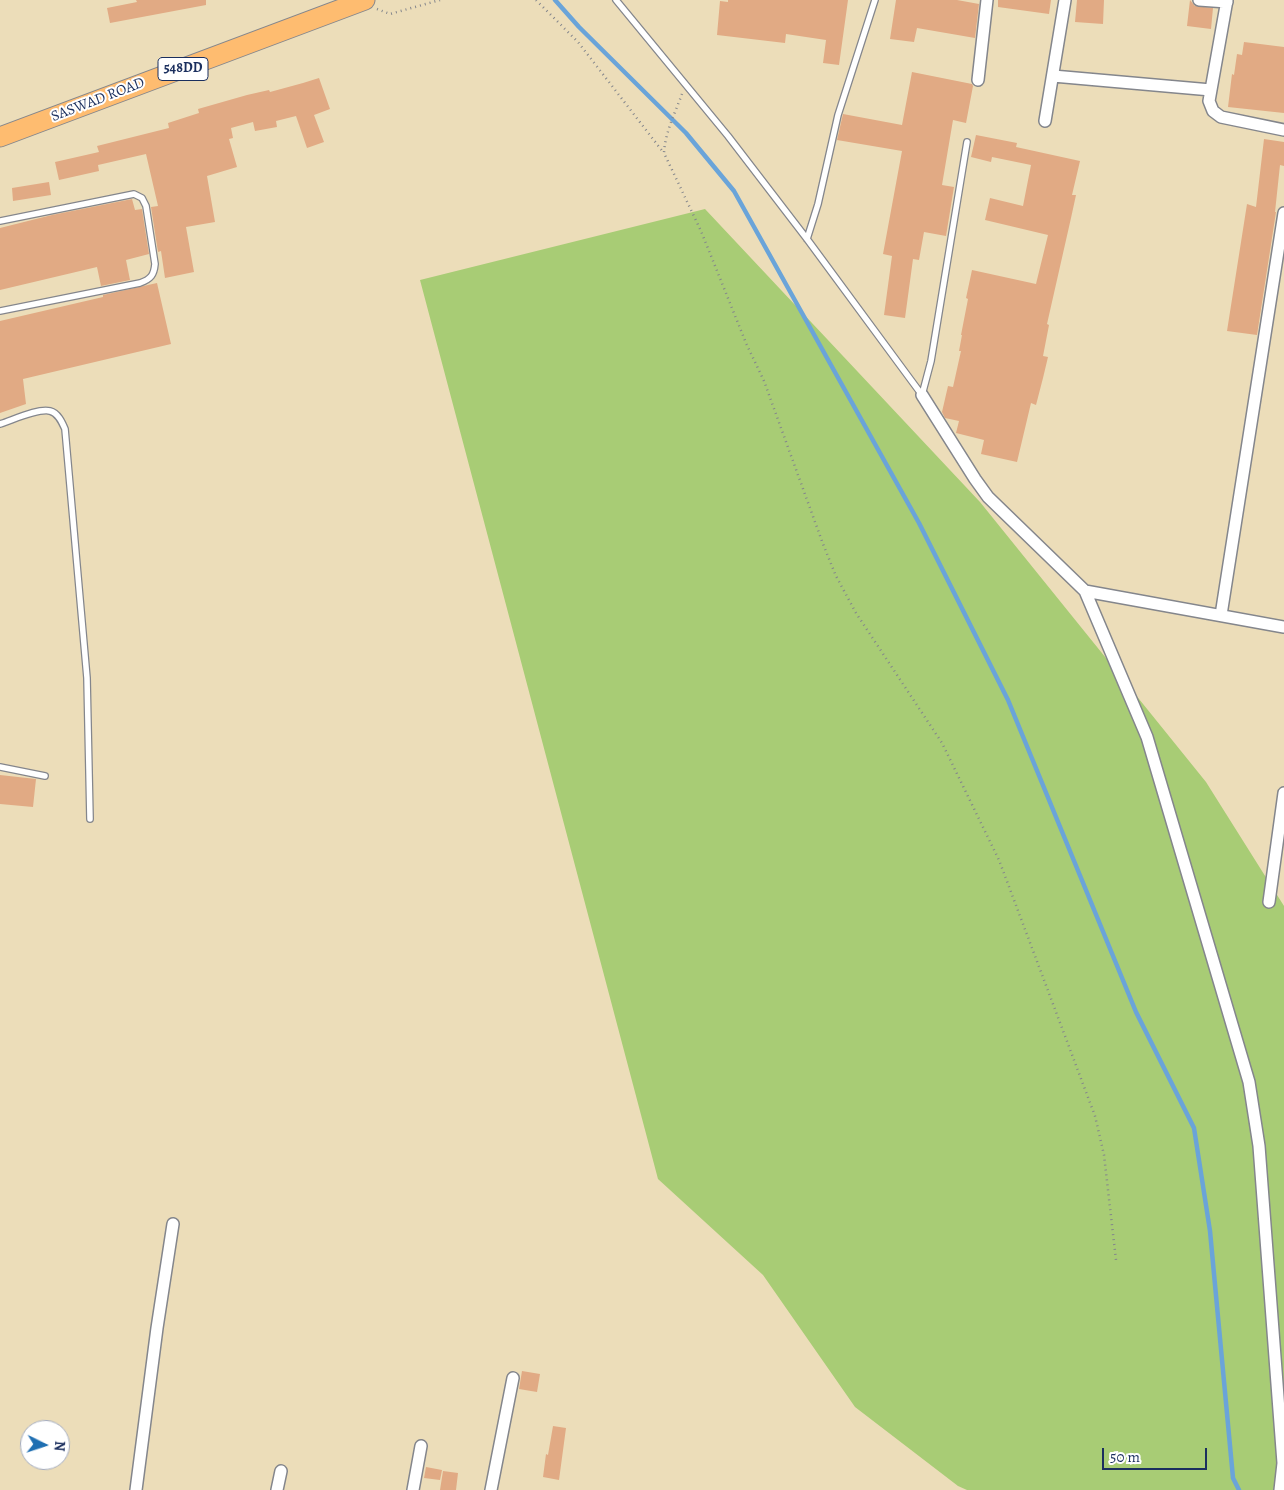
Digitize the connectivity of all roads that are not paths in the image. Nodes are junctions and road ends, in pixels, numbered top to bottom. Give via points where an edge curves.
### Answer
1 (616, 0) edge
2 (875, 0) edge
3 (987, 0) edge
4 (1065, 0) edge
5 (1199, 0) edge
6 (362, 1) edge
7 (1227, 1) edge
8 (1052, 76) junction
9 (978, 80) dead end
10 (1211, 90) junction
11 (1045, 121) dead end
12 (1284, 130) edge
13 (0, 137) edge
14 (966, 142) dead end
15 (1284, 214) edge
16 (0, 221) edge
17 (807, 239) junction
18 (0, 311) edge
19 (922, 395) junction
20 (0, 424) edge
21 (1085, 591) junction
22 (1221, 615) junction
23 (1284, 627) edge
24 (0, 767) edge
25 (44, 776) dead end
26 (1284, 793) edge
27 (90, 819) dead end
28 (1269, 902) dead end
29 (173, 1224) dead end
30 (513, 1378) dead end
31 (421, 1446) dead end
32 (281, 1470) dead end
33 (136, 1490) edge
34 (277, 1490) edge
35 (413, 1490) edge
36 (491, 1490) edge
37 (1280, 1490) edge

1 - 17 lane via 728,136
2 - 17 lane via 838,115
3 - 9 street
4 - 8 street
5 - 7 street
6 - 13 highway, SASWAD ROAD / 548DD
7 - 10 street
8 - 10 street
8 - 11 street
10 - 12 street via 1209,101 1213,111 1222,117
14 - 19 lane via 931,361
15 - 22 street
16 - 18 lane via 134,194 142,198 146,206 155,264 150,279 140,283
17 - 19 lane
19 - 21 street via 988,496
20 - 27 lane via 41,410 52,411 65,429 87,678
21 - 22 street
21 - 37 street via 1147,738 1250,1082 1259,1146 1283,1463
22 - 23 street
24 - 25 lane
26 - 28 street
29 - 33 street
30 - 36 street
31 - 35 street
32 - 34 street

